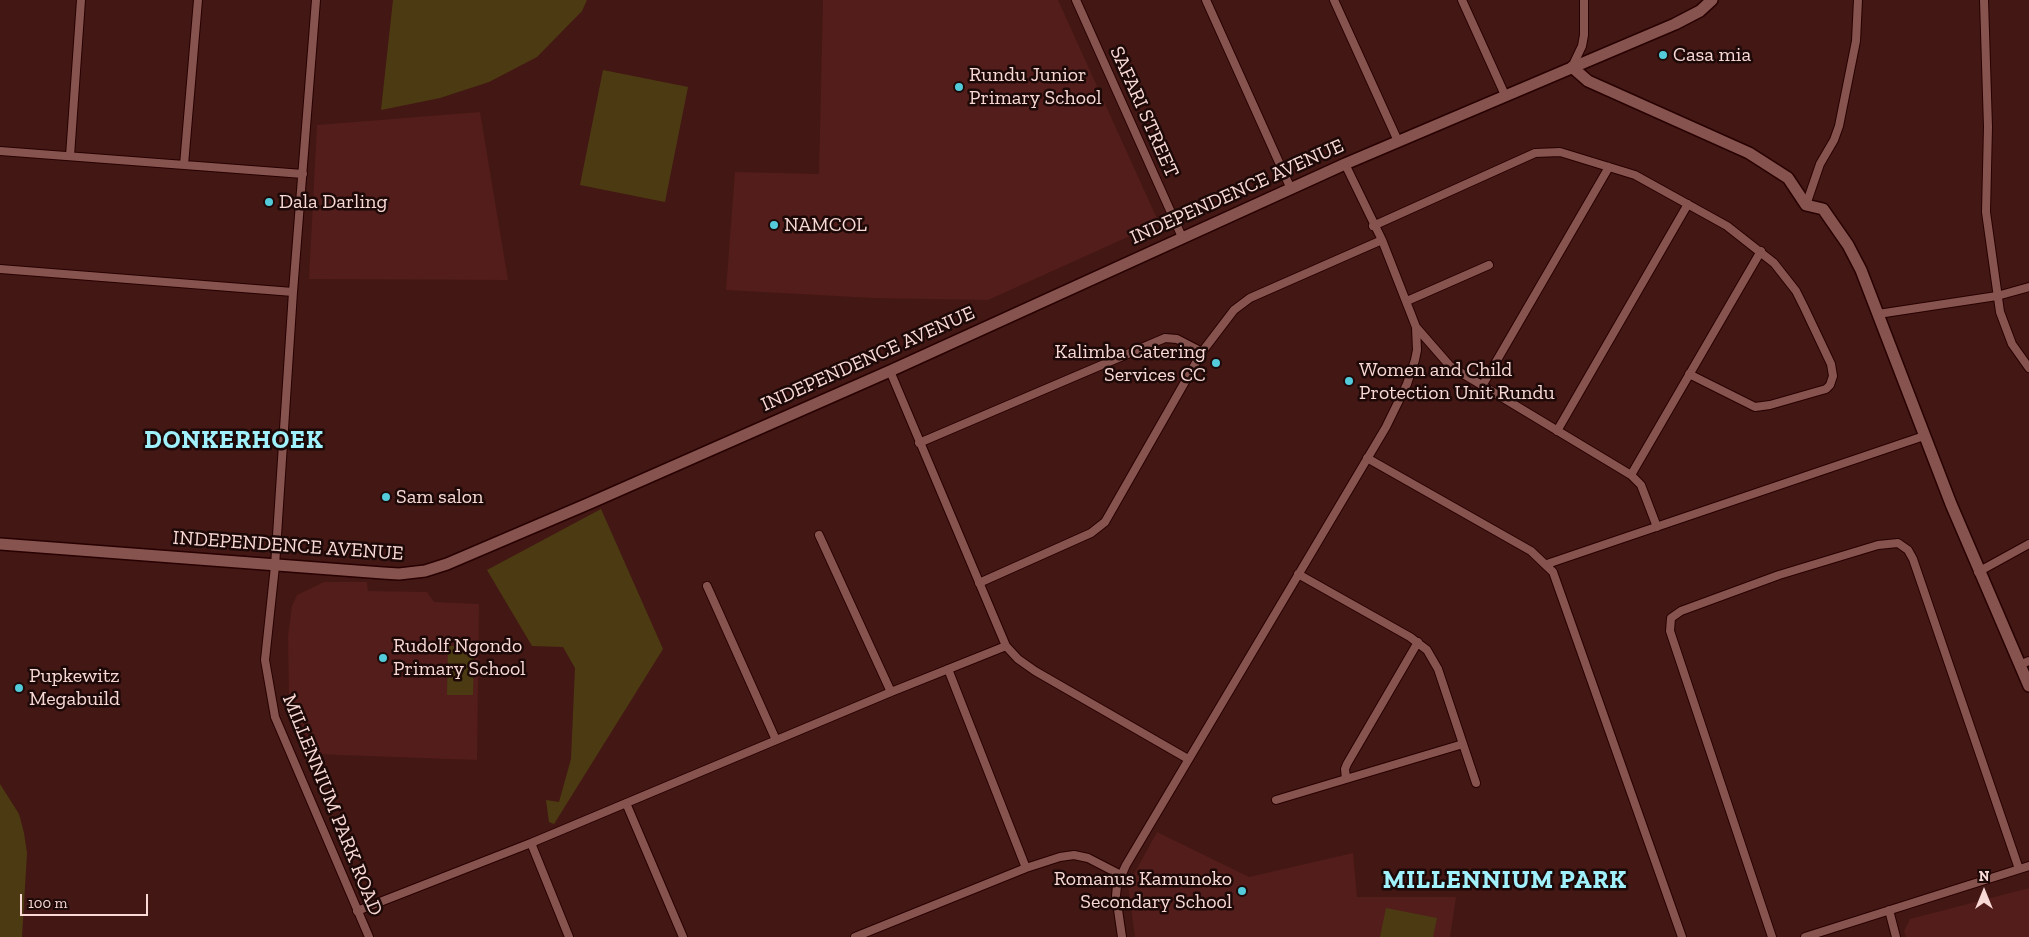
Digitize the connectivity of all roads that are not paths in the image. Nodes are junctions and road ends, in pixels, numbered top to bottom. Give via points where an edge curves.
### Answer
1 (81, 0) edge
2 (198, 0) edge
3 (316, 0) edge
4 (1076, 0) edge
5 (1206, 0) edge
6 (1334, 0) edge
7 (1462, 0) edge
8 (1584, 0) edge
9 (1712, 0) edge
10 (1858, 0) edge
11 (1984, 0) edge
12 (1572, 67) junction
13 (1505, 94) junction
14 (1398, 142) junction
15 (0, 151) edge
16 (70, 156) junction
17 (1345, 164) junction
18 (184, 165) junction
19 (1610, 167) junction
20 (303, 174) junction
21 (1291, 189) junction
22 (1688, 204) junction
23 (1806, 205) junction
24 (1373, 226) junction
25 (1182, 237) junction
26 (1382, 240) junction
27 (1760, 251) junction
28 (1489, 265) dead end
29 (0, 269) edge
30 (2029, 287) edge
31 (293, 292) junction
32 (1997, 296) junction
33 (1407, 302) junction
34 (1878, 314) junction
35 (1416, 327) junction
36 (1202, 352) junction
37 (2029, 368) edge
38 (890, 371) junction
39 (1689, 374) junction
40 (1482, 386) junction
41 (1557, 431) junction
42 (1924, 436) junction
43 (919, 443) junction
44 (1367, 458) junction
45 (1631, 474) junction
46 (1657, 527) junction
47 (819, 535) dead end
48 (0, 544) edge
49 (2029, 544) edge
50 (1547, 564) junction
51 (275, 566) junction
52 (1978, 572) junction
53 (1298, 574) junction
54 (978, 582) junction
55 (707, 586) dead end
56 (1418, 642) junction
57 (1006, 646) junction
58 (2024, 663) edge
59 (948, 668) junction
60 (2029, 686) edge
61 (891, 692) junction
62 (776, 740) junction
63 (1463, 744) junction
64 (1188, 759) junction
65 (1346, 779) junction
66 (1476, 783) dead end
67 (1276, 800) dead end
68 (626, 803) junction
69 (531, 843) junction
70 (2029, 866) edge
71 (1026, 868) junction
72 (2019, 869) junction
73 (1121, 875) junction
74 (1889, 910) junction
75 (357, 911) junction
76 (368, 937) edge
77 (569, 937) edge
78 (683, 937) edge
79 (855, 937) edge
80 (1122, 937) edge
81 (1682, 937) edge
82 (1772, 937) edge
83 (1806, 937) edge
84 (1896, 937) edge

1 - 16 street
2 - 18 street
3 - 20 street, MILLENNIUM PARK ROAD
4 - 25 street, SAFARI STREET
5 - 21 street
6 - 14 street
7 - 13 street
8 - 12 street via 1583,40
9 - 12 street, INDEPENDENCE AVENUE via 1691,16
10 - 23 street via 1856,41 1839,126 1820,164
11 - 32 street via 1988,127 1986,212
12 - 13 street, INDEPENDENCE AVENUE
12 - 23 street via 1588,81 1749,153 1788,178
13 - 14 street, INDEPENDENCE AVENUE
14 - 17 street, INDEPENDENCE AVENUE
15 - 16 street
16 - 18 street
17 - 21 street, INDEPENDENCE AVENUE
17 - 24 street
18 - 20 street
19 - 22 street via 1635,175
19 - 24 street via 1560,152 1534,153
19 - 40 street
20 - 31 street, MILLENNIUM PARK ROAD
21 - 25 street, INDEPENDENCE AVENUE
22 - 27 street via 1727,226
22 - 41 street
23 - 34 street via 1823,209 1848,245
24 - 26 street
25 - 38 street, INDEPENDENCE AVENUE
26 - 33 street
26 - 36 street via 1242,303 1228,316
27 - 39 street
27 - 39 street via 1786,278 1804,307 1831,364 1833,376 1830,386 1755,407
28 - 33 street
29 - 31 street
30 - 32 street
31 - 51 street, MILLENNIUM PARK ROAD
32 - 34 street
32 - 37 street via 2005,329
33 - 35 street
34 - 42 street
35 - 40 street via 1450,366
35 - 44 street via 1418,350 1411,371 1386,427
36 - 43 street via 1177,339 1165,338
36 - 54 street via 1106,522 1091,534
38 - 43 street
38 - 51 street, INDEPENDENCE AVENUE via 433,568 399,574
39 - 45 street
40 - 41 street
41 - 45 street
42 - 46 street
42 - 52 street
43 - 54 street
44 - 50 street via 1531,551
44 - 53 street
45 - 46 street via 1644,492
46 - 50 street
47 - 61 street
48 - 51 street, INDEPENDENCE AVENUE
49 - 52 street
50 - 81 street via 1557,580
51 - 75 street, MILLENNIUM PARK ROAD via 265,660 269,692 275,717
52 - 58 street
53 - 56 street
53 - 64 street
54 - 57 street
55 - 62 street
56 - 63 street via 1427,650 1438,670
56 - 65 street via 1346,764
57 - 59 street
57 - 64 street via 1035,671
58 - 60 street
59 - 61 street
59 - 71 street
61 - 62 street
62 - 68 street
63 - 65 street
63 - 66 street
64 - 73 street
65 - 67 street
68 - 69 street
68 - 78 street
69 - 75 street
69 - 77 street
70 - 72 street
71 - 73 street via 1074,855 1088,858
71 - 79 street
72 - 74 street
72 - 82 street via 1913,559 1898,542 1878,545 1680,611 1671,618 1670,631
73 - 80 street via 1116,896
74 - 83 street
74 - 84 street
75 - 76 street, MILLENNIUM PARK ROAD

